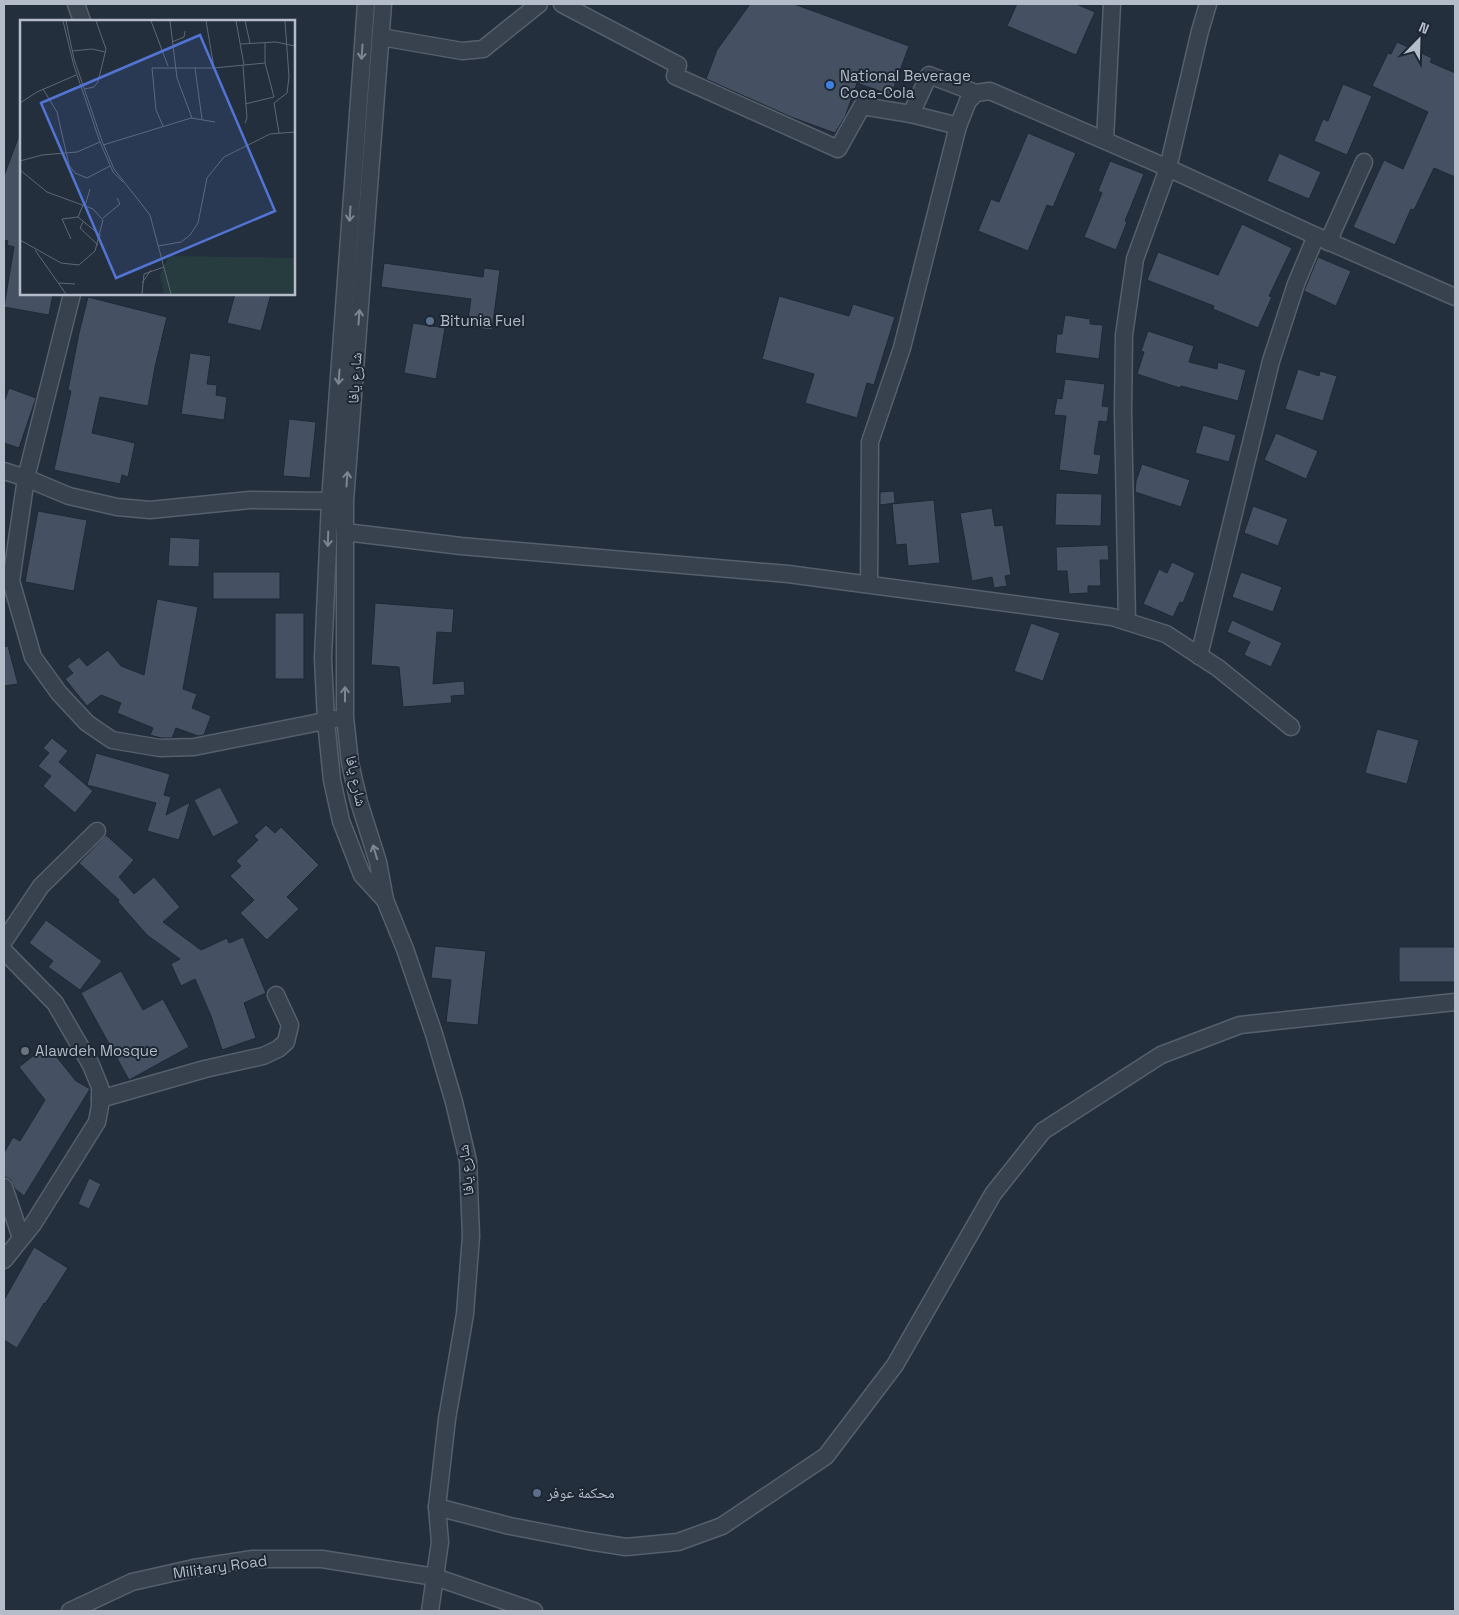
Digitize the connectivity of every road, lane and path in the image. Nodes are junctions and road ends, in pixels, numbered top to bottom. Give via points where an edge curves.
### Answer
1 (76, 4) edge
2 (366, 4) edge
3 (383, 4) edge
4 (538, 4) edge
5 (562, 4) edge
6 (1112, 4) edge
7 (1208, 4) edge
8 (82, 20) edge
9 (381, 37) junction
10 (976, 94) junction
11 (912, 114) junction
12 (958, 126) junction
13 (1105, 140) junction
14 (1364, 162) dead end
15 (1168, 168) junction
16 (1322, 239) junction
17 (72, 295) edge
18 (1455, 297) edge
19 (4, 471) edge
20 (26, 478) junction
21 (330, 500) junction
22 (345, 532) junction
23 (869, 584) junction
24 (1126, 621) junction
25 (1200, 656) junction
26 (345, 717) junction
27 (326, 721) junction
28 (1291, 728) dead end
29 (97, 831) dead end
30 (385, 900) junction
31 (4, 940) edge
32 (4, 951) edge
33 (276, 995) dead end
34 (1455, 1002) edge
35 (100, 1099) junction
36 (4, 1187) edge
37 (21, 1238) junction
38 (4, 1260) edge
39 (437, 1507) junction
40 (435, 1576) junction
41 (70, 1611) edge
42 (430, 1611) edge
43 (534, 1611) edge

1 - 8 street
2 -> 21 street
3 - 9 street, شارع يافا
4 - 9 street via 483,49 462,51
5 - 11 street via 678,64 675,76 838,149 862,106
6 - 13 street
7 - 15 street
22 -> 9 street, شارع يافا
10 - 11 street via 929,75
10 - 12 street via 968,101
10 - 13 street via 990,91
11 - 12 street
12 - 23 street via 902,348 870,442
13 - 15 street
14 - 16 street
15 - 16 street
15 - 24 street via 1135,259 1124,335
16 - 18 street
16 - 25 street via 1296,284 1271,361
17 - 20 street
19 - 20 street
20 - 21 street via 69,496 117,507 150,510 250,500
20 - 27 street via 11,581 33,657 59,693 87,723 112,740 160,748 186,748
21 -> 27 street via 323,658
22 - 23 street
26 -> 22 street, شارع يافا
23 - 24 street via 1112,616
24 - 25 street via 1166,634
25 - 28 street
26 - 27 street
30 -> 26 street, شارع يافا via 378,862 350,763
27 - 30 street via 332,780 341,821 362,875
29 - 31 street via 41,886
30 - 39 street, شارع يافا via 434,1034 468,1161 471,1236 465,1314 447,1419
32 - 35 street via 55,1003 91,1064 100,1088
33 - 35 street via 290,1025 286,1042 278,1049 263,1056
34 - 39 street via 1240,1025 1160,1055 1043,1131 993,1194 895,1365 826,1456 722,1526 678,1542 626,1547 510,1526
35 - 37 street via 97,1122
36 - 37 street
37 - 38 street
39 - 40 street, شارع يافا via 440,1542
40 - 41 street, Military Road via 322,1559 253,1559 132,1582
40 - 42 street, شارع يافا
40 - 43 street, Military Road

